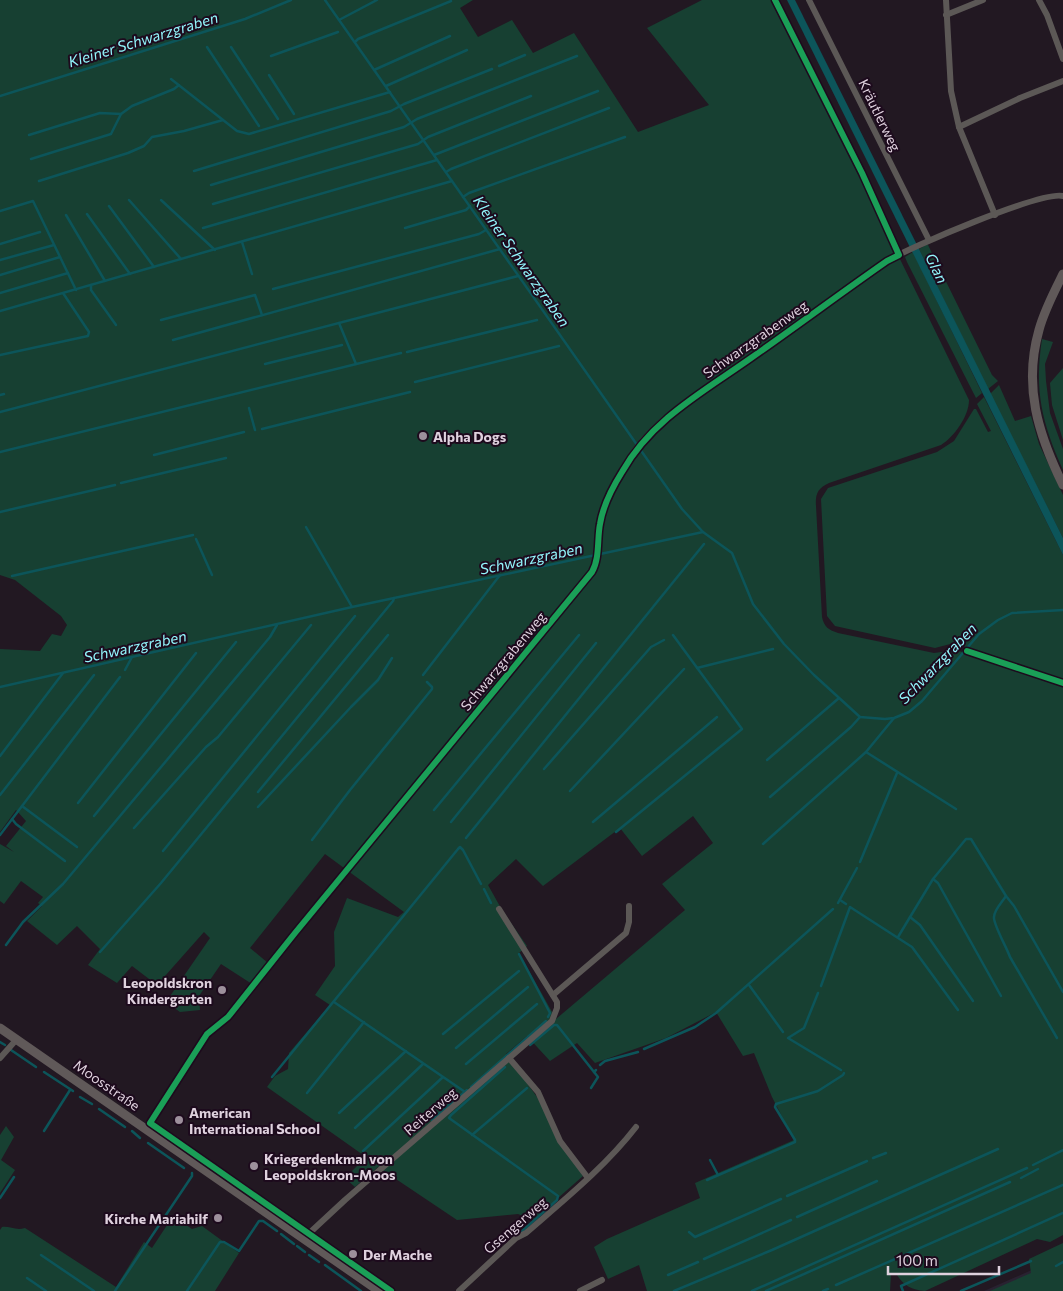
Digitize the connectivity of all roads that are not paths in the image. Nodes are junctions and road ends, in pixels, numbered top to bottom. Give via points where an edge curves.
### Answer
1 (809, 0) edge
2 (946, 0) edge
3 (983, 0) edge
4 (1039, 0) edge
5 (946, 15) junction
6 (1063, 59) edge
7 (1063, 81) edge
8 (959, 127) junction
9 (1063, 196) edge
10 (995, 215) junction
11 (927, 241) junction
12 (1063, 274) edge
13 (1063, 485) edge
14 (629, 906) dead end
15 (499, 909) dead end
16 (553, 995) junction
17 (0, 1028) edge
18 (17, 1039) junction
19 (0, 1058) edge
20 (509, 1058) junction
21 (636, 1127) dead end
22 (146, 1128) junction
23 (588, 1178) junction
24 (303, 1239) junction
25 (602, 1280) dead end
26 (379, 1291) edge
27 (459, 1291) edge
28 (580, 1291) edge

1 - 11 street, Kräutlerweg
2 - 5 street
3 - 5 street
4 - 6 street
5 - 8 street via 951,91
7 - 8 street
8 - 10 street
9 - 10 street via 1051,195
10 - 11 street
11 - 22 street, Schwarzgrabenweg via 886,261 693,397 641,443 602,512 595,568 587,580 228,1017 206,1034
12 - 13 street via 1039,330 1032,374 1040,432
14 - 16 street via 626,933
15 - 16 street
16 - 20 street, Reiterweg via 557,1008 552,1021
17 - 18 street, Moosstraße
18 - 19 street
18 - 22 street, Moosstraße
20 - 23 street via 538,1092 560,1141
20 - 24 street, Reiterweg
21 - 23 street, Gsengerweg
22 - 24 street, Moosstraße
23 - 27 street, Gsengerweg
24 - 26 street, Moosstraße
25 - 28 street

